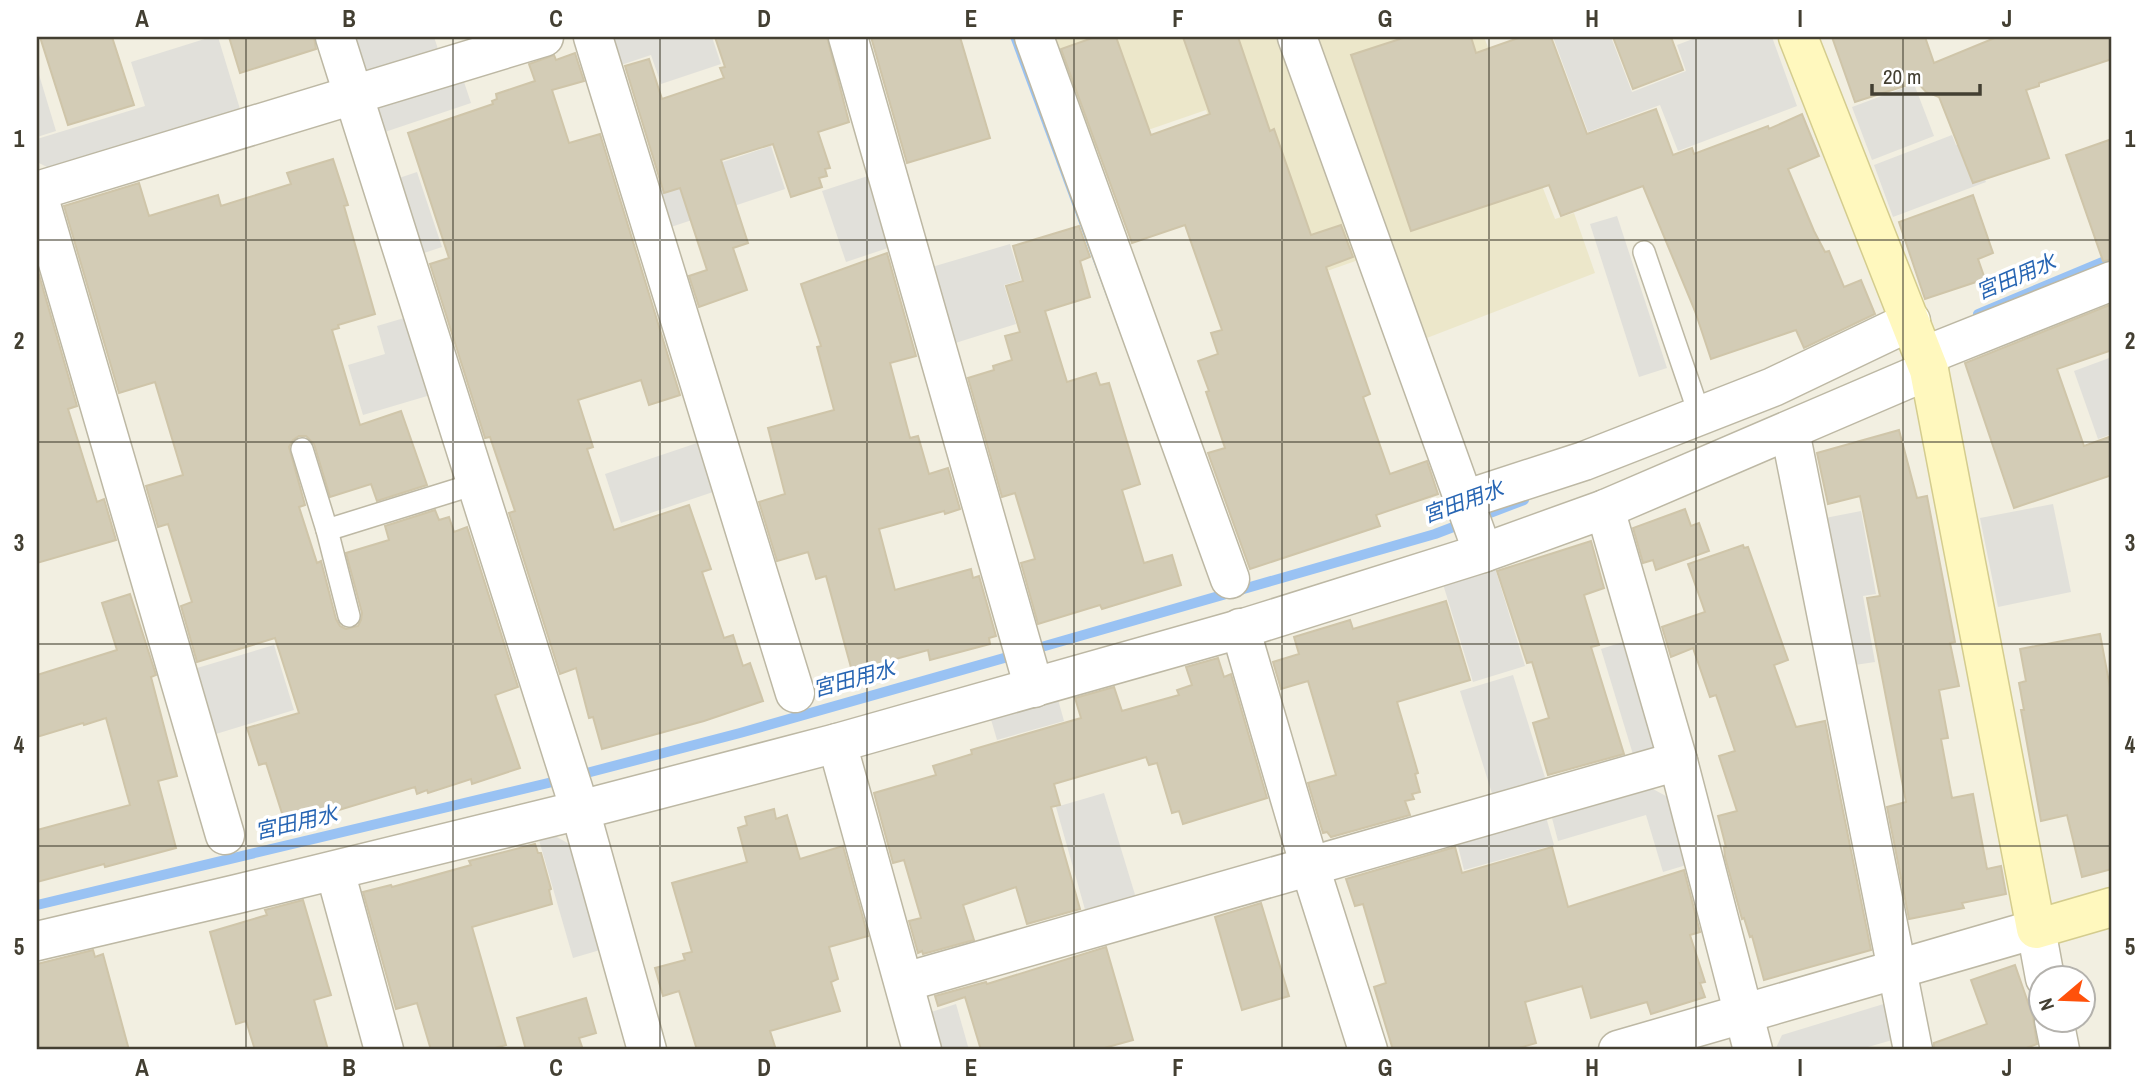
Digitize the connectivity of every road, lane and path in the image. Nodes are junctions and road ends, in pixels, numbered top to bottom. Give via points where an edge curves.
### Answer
1 (335, 37) edge
2 (544, 37) edge
3 (593, 37) edge
4 (848, 37) edge
5 (1034, 37) edge
6 (1297, 37) edge
7 (1798, 37) edge
8 (352, 95) junction
9 (37, 191) edge
10 (1644, 251) dead end
11 (2112, 281) edge
12 (1921, 349) junction
13 (1700, 416) junction
14 (1790, 430) junction
15 (302, 449) dead end
16 (475, 484) junction
17 (1605, 509) junction
18 (1471, 521) junction
19 (327, 530) junction
20 (1230, 579) dead end
21 (349, 616) dead end
22 (1240, 628) junction
23 (1034, 688) junction
24 (795, 693) dead end
25 (837, 743) junction
26 (1678, 761) junction
27 (580, 810) junction
28 (225, 835) dead end
29 (1310, 867) junction
30 (335, 871) junction
31 (2112, 907) edge
32 (2036, 929) junction
33 (37, 941) edge
34 (2042, 964) edge
35 (1898, 970) junction
36 (905, 982) junction
37 (1748, 1033) edge
38 (384, 1050) edge
39 (647, 1050) edge
40 (922, 1050) edge
41 (1368, 1050) edge
42 (1618, 1050) edge
43 (1913, 1050) edge

1 - 8 street
2 - 8 street
3 - 24 street
4 - 23 street
5 - 20 street
6 - 18 street
7 - 12 street
8 - 9 street
8 - 16 street
9 - 28 street
10 - 13 lane
11 - 12 street
12 - 13 street via 1773,387
12 - 14 street
12 - 32 street
13 - 18 street via 1584,461
14 - 17 street
14 - 35 street
15 - 19 lane
16 - 19 lane
16 - 27 street
17 - 18 street
17 - 26 street
18 - 22 street
19 - 21 lane
22 - 23 street
22 - 29 street
23 - 25 street
25 - 27 street
25 - 36 street
26 - 29 street
26 - 37 street
27 - 30 street
27 - 39 street
29 - 36 street
29 - 41 street
30 - 33 street
30 - 38 street
31 - 32 street
32 - 34 street
32 - 35 street
35 - 37 street
35 - 43 street
36 - 40 street
37 - 42 street

